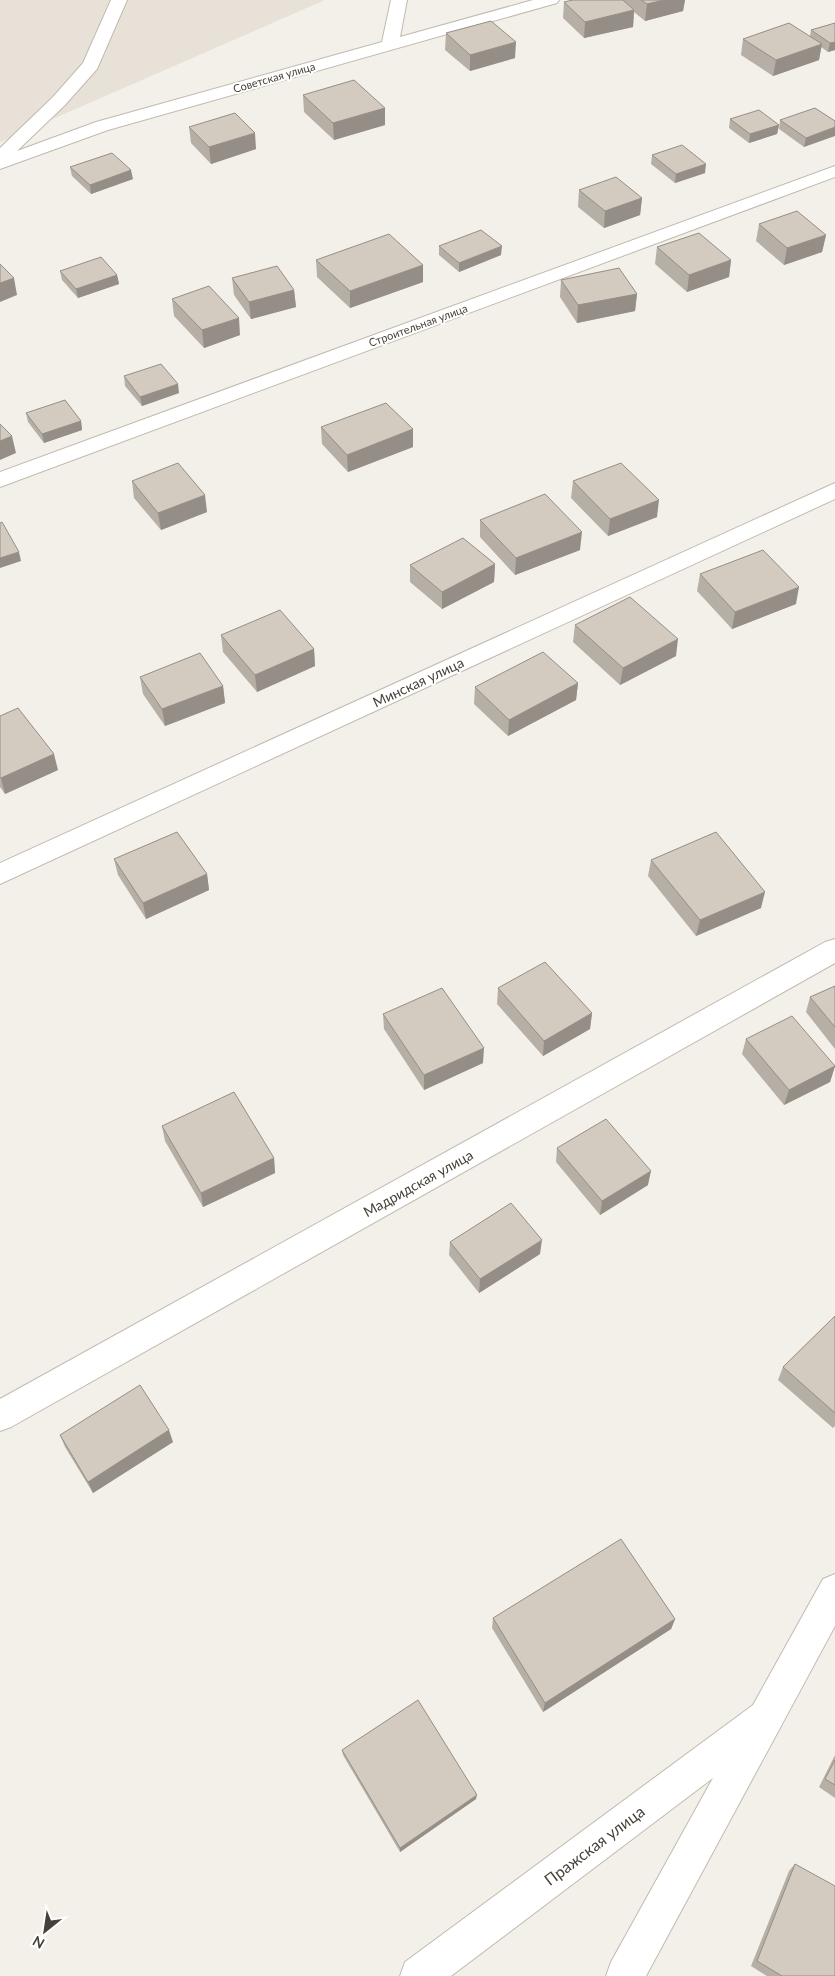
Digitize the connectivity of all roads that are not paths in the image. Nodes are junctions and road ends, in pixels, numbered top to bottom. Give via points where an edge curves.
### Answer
1 (119, 0) edge
2 (399, 0) edge
3 (551, 0) edge
4 (390, 44) junction
5 (0, 158) edge
6 (0, 164) edge
7 (835, 171) edge
8 (0, 480) edge
9 (835, 490) edge
10 (0, 874) edge
11 (835, 950) edge
12 (0, 1416) edge
13 (835, 1591) edge
14 (768, 1714) junction
15 (419, 1976) edge
16 (625, 1976) edge

1 - 5 street via 91,66
2 - 4 street
3 - 4 street, Советская улица
4 - 6 street, Советская улица via 102,126
7 - 8 street, Строительная улица
9 - 10 street, Минская улица
11 - 12 street, Мадридская улица
13 - 14 street
14 - 15 street, Пражская улица
14 - 16 street

